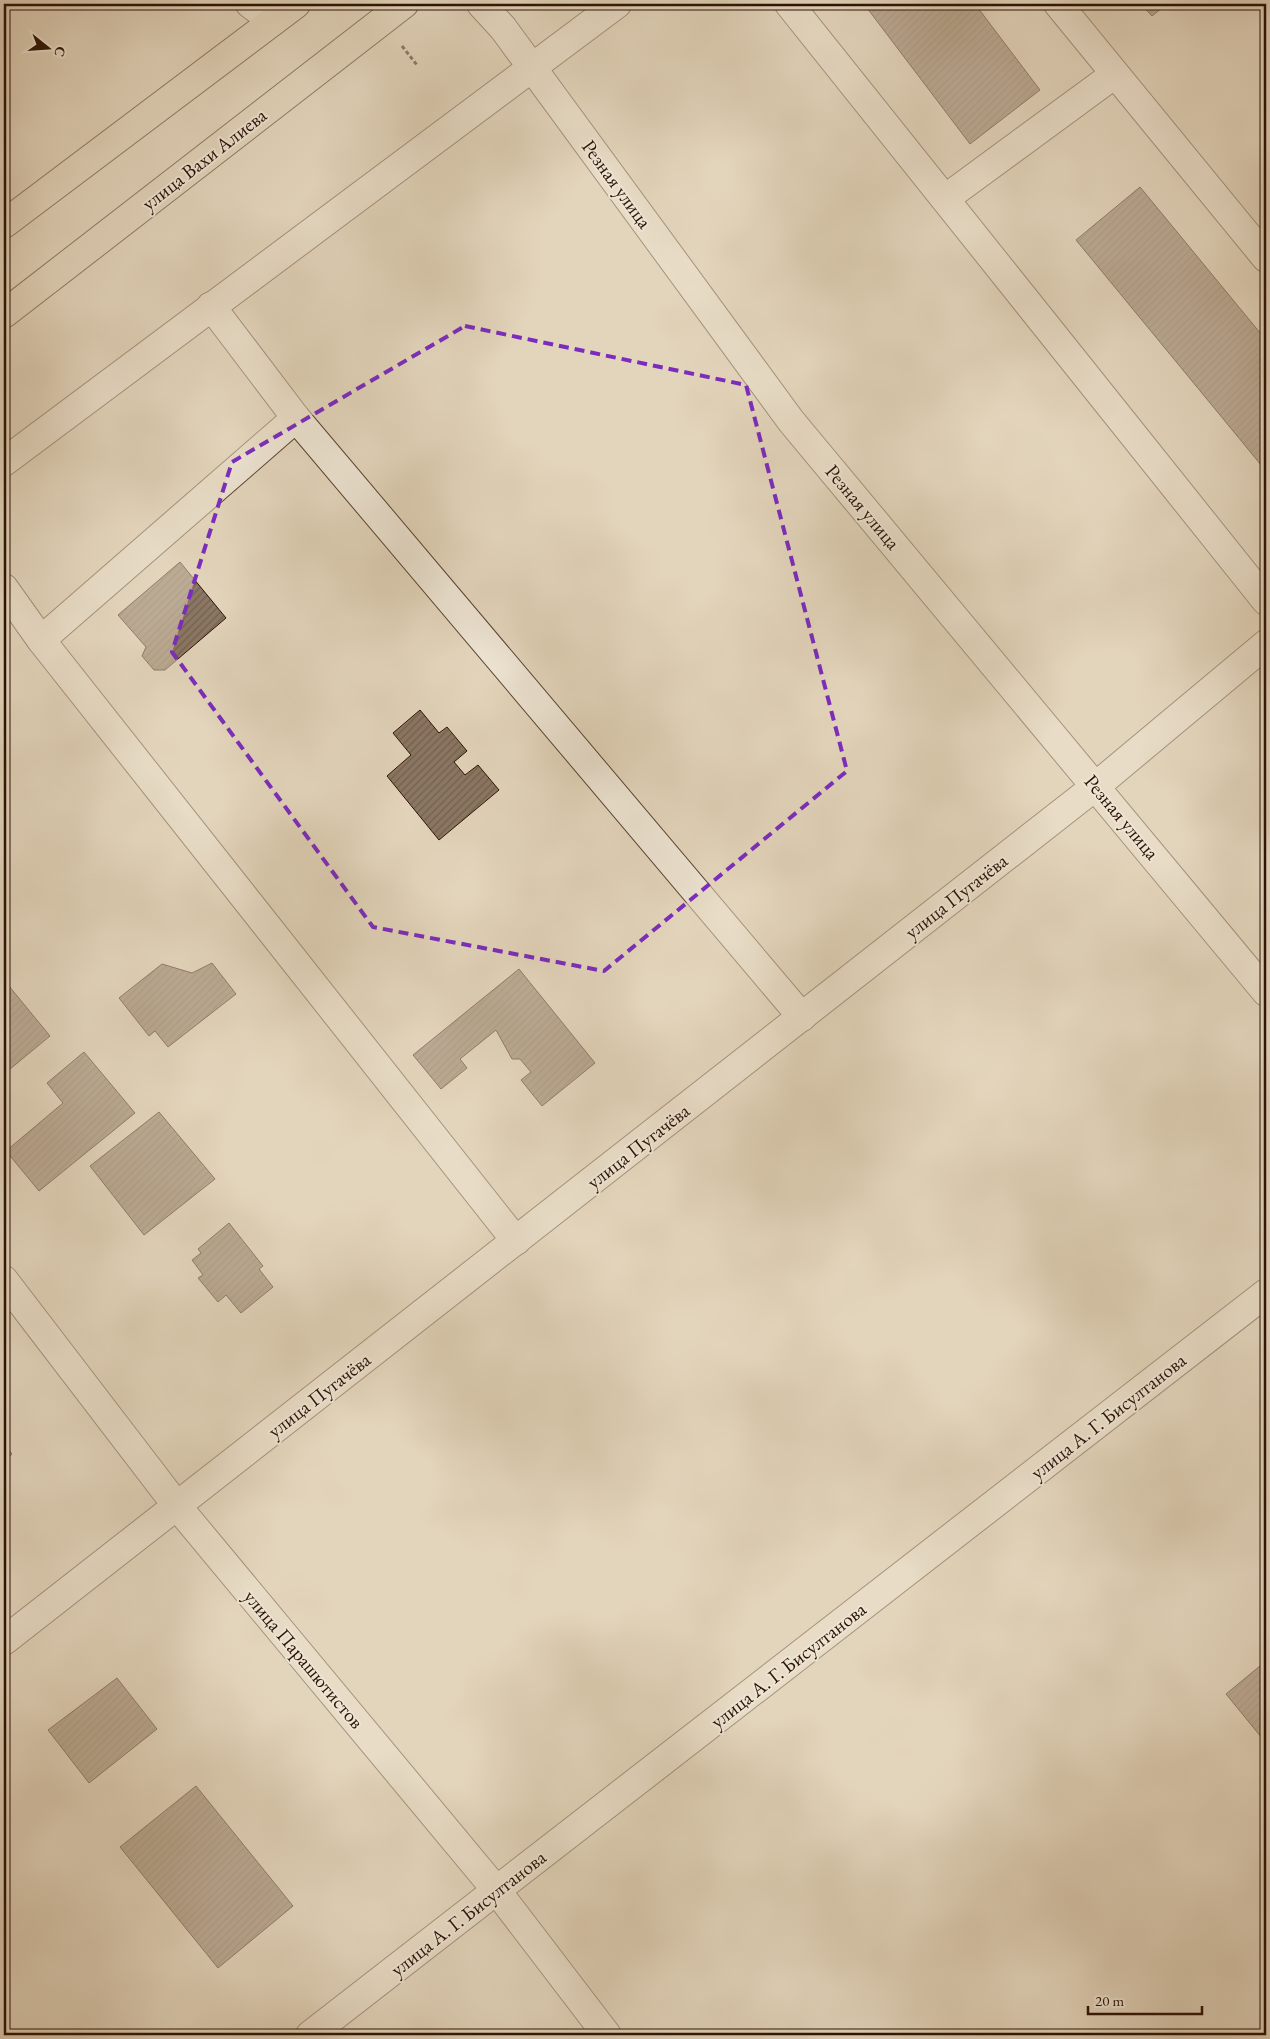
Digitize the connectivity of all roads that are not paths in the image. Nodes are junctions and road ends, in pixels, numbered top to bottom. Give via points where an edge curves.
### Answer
1 (250, 4) edge
2 (296, 4) edge
3 (404, 4) edge
4 (481, 4) edge
5 (617, 4) edge
6 (789, 4) edge
7 (1058, 4) edge
8 (273, 21) junction
9 (530, 66) junction
10 (1116, 74) junction
11 (946, 198) junction
12 (5, 221) edge
13 (1266, 258) edge
14 (211, 306) junction
15 (4, 314) edge
16 (296, 418) junction
17 (4, 462) edge
18 (4, 588) edge
19 (1266, 601) edge
20 (41, 640) junction
21 (1266, 644) edge
22 (1096, 786) junction
23 (1266, 992) edge
24 (802, 1017) junction
25 (516, 1240) junction
26 (4, 1280) edge
27 (1266, 1293) edge
28 (177, 1506) junction
29 (4, 1640) edge
30 (497, 1891) junction
31 (310, 2035) edge
32 (607, 2035) edge

1 - 8 street
2 - 8 main road
3 - 15 main road, улица Вахи Алиева
4 - 9 street, Резная улица
5 - 9 street
6 - 11 street
7 - 10 street
8 - 12 main road
9 - 14 street
9 - 22 street, Резная улица via 791,421
10 - 11 street
10 - 13 street
11 - 19 street
14 - 16 street
14 - 17 street
16 - 20 street
16 - 24 street
18 - 20 street
20 - 25 street
21 - 22 street, улица Пугачёва
22 - 23 street, Резная улица
22 - 24 street, улица Пугачёва
24 - 25 street, улица Пугачёва
25 - 28 street, улица Пугачёва
26 - 28 street, улица Парашютистов
27 - 30 street, улица А. Г. Бисултанова
28 - 29 street, улица Пугачёва
28 - 30 street, улица Парашютистов
30 - 31 street, улица А. Г. Бисултанова
30 - 32 street, улица Парашютистов

